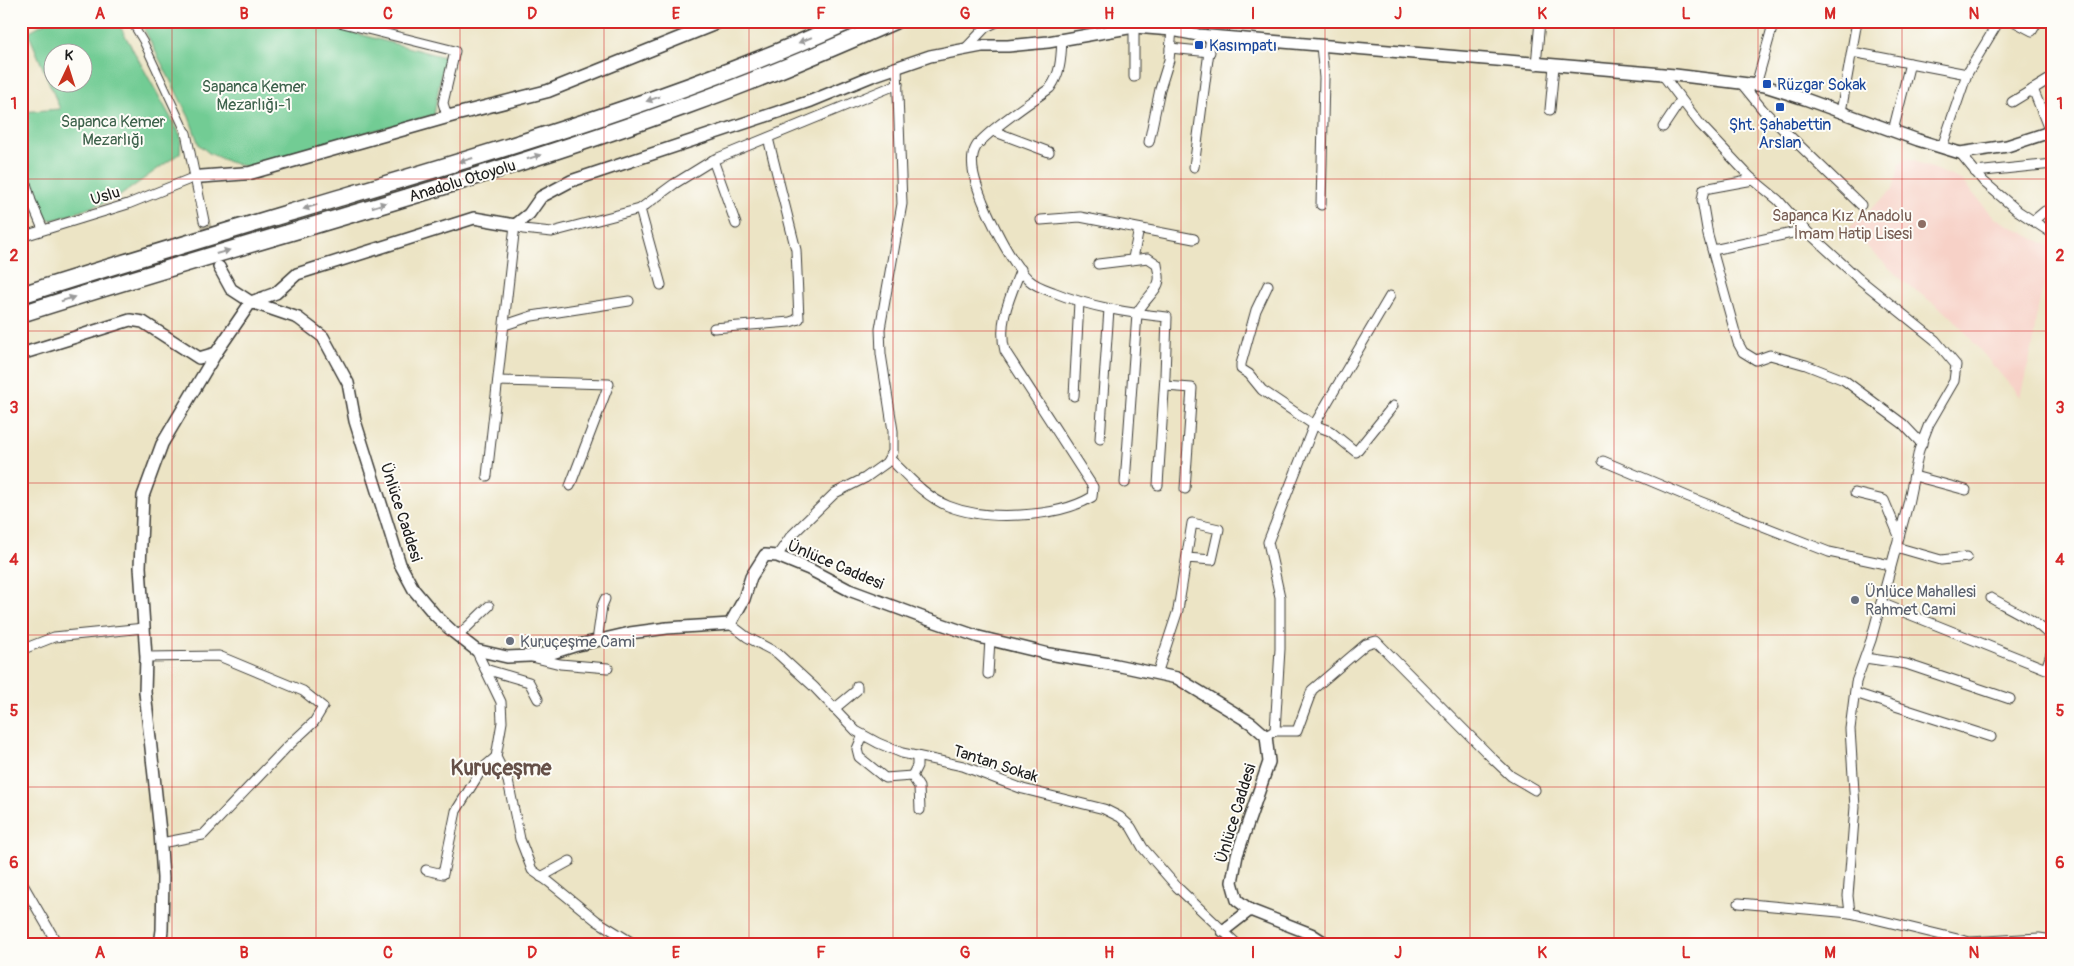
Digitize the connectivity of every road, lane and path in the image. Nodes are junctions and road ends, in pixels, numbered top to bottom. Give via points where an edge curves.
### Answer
1 (131, 21) edge
2 (335, 21) edge
3 (718, 21) edge
4 (850, 21) edge
5 (894, 21) edge
6 (999, 21) edge
7 (1540, 21) edge
8 (1774, 21) edge
9 (1857, 21) edge
10 (1999, 21) edge
11 (2014, 21) edge
12 (2038, 21) edge
13 (1134, 24) edge
14 (1172, 30) junction
15 (1211, 36) junction
16 (1062, 39) junction
17 (1321, 46) junction
18 (1170, 48) junction
19 (964, 50) junction
20 (1210, 52) junction
21 (1852, 52) junction
22 (1910, 63) junction
23 (1536, 65) junction
24 (1554, 66) junction
25 (897, 67) junction
26 (1662, 74) junction
27 (1967, 74) junction
28 (1134, 77) dead end
29 (2053, 77) edge
30 (1741, 83) junction
31 (898, 84) junction
32 (1756, 85) junction
33 (2034, 89) junction
34 (1682, 100) junction
35 (2012, 102) dead end
36 (1550, 110) dead end
37 (1841, 112) junction
38 (447, 116) junction
39 (1663, 127) dead end
40 (993, 131) junction
41 (1893, 131) junction
42 (2051, 132) edge
43 (186, 133) joint
44 (768, 138) junction
45 (1149, 142) dead end
46 (1942, 148) junction
47 (1049, 152) dead end
48 (1960, 153) junction
49 (712, 160) junction
50 (2053, 164) edge
51 (21, 166) edge
52 (1194, 166) dead end
53 (1975, 172) junction
54 (195, 177) junction
55 (1753, 180) junction
56 (1320, 205) dead end
57 (1860, 205) dead end
58 (640, 209) junction
59 (2053, 210) edge
60 (1041, 220) dead end
61 (204, 221) tunnel mouth
62 (2033, 221) junction
63 (736, 224) dead end
64 (515, 225) junction
65 (1139, 228) junction
66 (43, 229) junction
67 (1806, 230) junction
68 (2053, 234) edge
69 (21, 237) edge
70 (1194, 239) dead end
71 (1713, 250) junction
72 (1132, 258) junction
73 (1098, 264) dead end
74 (219, 267) tunnel mouth
75 (1021, 270) junction
76 (661, 285) dead end
77 (1268, 285) dead end
78 (21, 295) edge
79 (1390, 296) dead end
80 (629, 301) dead end
81 (251, 302) junction
82 (1079, 302) junction
83 (1109, 309) junction
84 (21, 314) edge
85 (1138, 314) junction
86 (505, 325) junction
87 (714, 328) dead end
88 (216, 353) junction
89 (21, 354) edge
90 (498, 382) junction
91 (1165, 386) junction
92 (1074, 396) dead end
93 (1393, 406) dead end
94 (1314, 425) junction
95 (1100, 439) dead end
96 (1922, 444) junction
97 (889, 458) junction
98 (1604, 461) dead end
99 (487, 476) dead end
100 (1914, 476) junction
101 (1125, 483) dead end
102 (1158, 485) dead end
103 (570, 486) dead end
104 (1185, 489) dead end
105 (1966, 490) dead end
106 (1855, 493) dead end
107 (1899, 536) junction
108 (1896, 547) junction
109 (777, 556) junction
110 (1967, 557) dead end
111 (1187, 558) junction
112 (1890, 565) junction
113 (1991, 598) dead end
114 (605, 599) dead end
115 (1881, 603) junction
116 (488, 606) dead end
117 (730, 624) junction
118 (144, 628) junction
119 (458, 636) junction
120 (990, 639) junction
121 (597, 641) junction
122 (2053, 643) edge
123 (21, 650) edge
124 (476, 650) junction
125 (529, 656) junction
126 (146, 657) junction
127 (1865, 658) junction
128 (608, 668) dead end
129 (485, 669) junction
130 (988, 674) dead end
131 (1157, 674) junction
132 (857, 686) dead end
133 (1855, 693) junction
134 (538, 699) dead end
135 (2010, 699) dead end
136 (834, 709) junction
137 (1271, 733) junction
138 (863, 735) junction
139 (1991, 738) dead end
140 (917, 756) junction
141 (496, 757) junction
142 (912, 776) junction
143 (1535, 790) dead end
144 (920, 810) dead end
145 (161, 843) junction
146 (570, 861) dead end
147 (426, 870) dead end
148 (541, 877) junction
149 (21, 881) edge
150 (1739, 903) dead end
151 (1250, 910) junction
152 (1850, 913) junction
153 (1223, 931) junction
154 (2053, 940) edge
155 (2022, 942) edge
156 (58, 945) edge
157 (160, 945) edge
158 (636, 945) edge
159 (1238, 945) edge
160 (1328, 945) edge

1 - 43 street
2 - 38 street via 455,51 443,103
3 - 38 main road via 548,91
4 -> 78 highway, Anadolu Otoyolu via 700,82 586,122
84 -> 5 highway, Anadolu Otoyolu via 601,135 784,68
6 - 19 street via 986,27
7 - 23 street
8 - 32 street
9 - 21 street
10 - 27 street
11 - 12 street via 2032,31
13 - 14 street
13 - 16 street
13 - 28 street
14 - 15 street
14 - 18 street
15 - 17 street
15 - 20 street
16 - 19 street
16 - 40 street via 1061,66 1056,80
17 - 23 street
17 - 56 street via 1324,78
18 - 20 street
18 - 45 street
19 - 25 street via 930,56
20 - 52 street
21 - 22 street
21 - 37 street
22 - 27 street
22 - 41 street
23 - 24 street
24 - 26 street
24 - 36 street
25 - 31 street
25 - 64 street via 811,100 571,181 541,197 529,214
26 - 30 street
26 - 34 street
27 - 46 street
29 - 33 street
30 - 32 street
30 - 57 street via 1763,110
31 - 44 street
31 - 97 street via 902,204 880,329 893,431 893,452
32 - 37 street
33 - 35 street
33 - 42 street
34 - 39 street
34 - 55 street
37 - 41 street
38 - 54 main road via 250,173
40 - 47 street
40 - 75 street via 975,148 973,167 976,182 987,212
41 - 46 street
42 - 48 street via 2007,146
43 - 54 street
44 - 49 street
44 - 87 street via 796,250 799,319
46 - 48 street
48 - 53 street
49 - 58 street
49 - 63 street
50 - 53 street
51 - 66 street
53 - 62 street via 1990,188
54 - 61 street
54 - 66 street, Uslu via 128,204
55 - 67 street via 1778,200
55 - 71 street via 1704,189 1702,200
58 - 64 street via 552,232
58 - 76 street
59 - 62 street via 2045,211
60 - 65 street via 1080,217
62 - 68 street
64 - 81 street via 474,218 297,274 276,293
64 - 86 street
65 - 70 street
65 - 72 street
66 - 69 street, Uslu
67 - 71 street
67 - 96 street via 1858,278 1935,340 1956,364 1954,381 1929,424
71 - 96 street via 1743,352 1756,360 1770,355 1844,380 1903,424
72 - 73 street
72 - 85 street via 1148,258 1156,264 1159,280 1154,291 1141,304
74 - 81 street, Ünlüce Caddesi via 231,289
75 - 82 street via 1040,287
75 - 97 street via 1005,314 1002,340 1005,351 1093,487 1092,497 1067,508 1029,515 962,510 946,505 919,488
77 - 94 street via 1248,333 1241,369 1262,390
79 - 94 street
80 - 86 street via 532,316
81 - 88 street
81 - 119 street, Ünlüce Caddesi via 298,318 323,337 348,383 355,421 400,564 414,590
82 - 83 street
82 - 92 street
83 - 85 street
83 - 95 street
85 - 91 street via 1167,317
85 - 101 street
86 - 90 street
88 - 89 street via 198,358 143,322 130,320
88 - 118 street via 162,444 143,496 140,567
90 - 99 street
90 - 103 street via 609,384
91 - 102 street
91 - 104 street via 1192,388
93 - 94 street via 1356,452 1330,431
94 - 137 street via 1268,542 1280,597 1280,649
96 - 100 street
97 - 109 street via 865,478 835,493 790,537
98 - 112 street via 1829,552
100 - 105 street
100 - 107 street
106 - 107 street via 1884,500
107 - 108 street
108 - 110 street via 1941,560
108 - 112 street
109 - 117 street, Ünlüce Caddesi via 765,555 758,564
109 - 120 street, Ünlüce Caddesi via 849,590
111 - 111 street via 1212,560 1219,529 1192,523
111 - 131 street via 1178,610
112 - 115 street
113 - 122 street via 2039,626
114 - 121 street
115 - 122 street via 2046,669
115 - 127 street
116 - 119 street
117 - 121 street, Ünlüce Caddesi via 667,628
117 - 136 street, Tantan Sokak via 777,653
118 - 123 street via 54,637
118 - 126 street
119 - 124 street, Ünlüce Caddesi
120 - 130 street
120 - 131 street, Ünlüce Caddesi via 1048,654
121 - 125 street, Ünlüce Caddesi
124 - 125 street, Ünlüce Caddesi via 506,657
124 - 129 street
125 - 128 street via 560,664
126 - 145 street via 145,692
126 - 145 street via 219,656 303,692 323,707 314,722 203,835
127 - 133 street
127 - 135 street via 1906,664
129 - 134 street via 528,682
129 - 141 street via 501,702 502,722
131 - 137 street, Ünlüce Caddesi via 1176,678
132 - 136 street via 857,690
133 - 139 street
133 - 152 street via 1850,729 1855,807 1848,896
136 - 138 street, Tantan Sokak
137 - 143 street via 1296,731 1312,690 1366,644 1376,641 1511,776
137 - 151 street, Ünlüce Caddesi via 1269,762 1237,855 1232,882 1237,900
138 - 140 street, Tantan Sokak via 902,753
138 - 142 street via 856,749 860,757 885,778
140 - 142 street
140 - 153 street, Tantan Sokak via 963,766 1023,789 1104,809 1120,817 1177,887
141 - 147 street via 482,770 456,810 443,874
141 - 148 street via 508,780 520,839 532,870
142 - 144 street via 919,786
145 - 157 street
146 - 148 street
148 - 158 street via 597,921
149 - 156 street
150 - 152 street
151 - 153 street
151 - 160 street, Ünlüce Caddesi via 1311,934
152 - 155 street via 1970,942
153 - 159 street, Tantan Sokak
154 - 155 street

